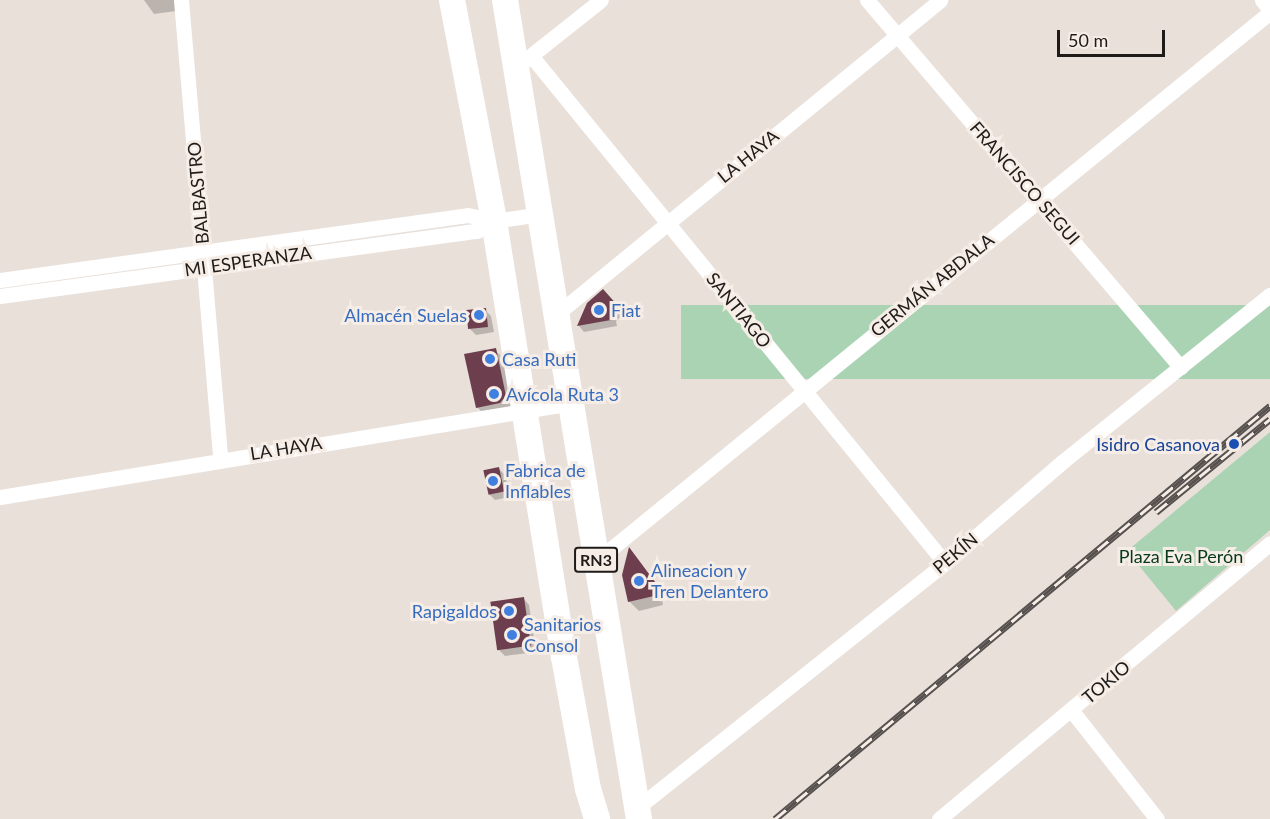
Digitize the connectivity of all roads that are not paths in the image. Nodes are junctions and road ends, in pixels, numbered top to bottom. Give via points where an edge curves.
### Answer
1 (181, 0) edge
2 (452, 0) edge
3 (505, 0) edge
4 (601, 0) edge
5 (867, 0) edge
6 (940, 0) edge
7 (1262, 0) edge
8 (1270, 11) edge
9 (897, 36) junction
10 (524, 61) junction
11 (1038, 197) junction
12 (541, 214) junction
13 (494, 221) junction
14 (666, 222) junction
15 (202, 251) junction
16 (205, 267) junction
17 (0, 280) edge
18 (1270, 295) edge
19 (0, 296) edge
20 (558, 313) junction
21 (1181, 367) junction
22 (804, 390) junction
23 (573, 403) junction
24 (523, 411) junction
25 (220, 458) junction
26 (0, 496) edge
27 (1270, 543) edge
28 (596, 561) junction
29 (945, 563) junction
30 (1072, 711) junction
31 (638, 813) edge
32 (597, 819) edge
33 (939, 819) edge
34 (1157, 819) edge

1 - 15 street, BALBASTRO
2 - 13 highway, RN3
3 - 10 highway, RN3
4 - 10 street
5 - 9 street, FRANCISCO SEGUI
6 - 9 street, LA HAYA
7 - 8 street
8 - 11 street, GERMÁN ABDALA
9 - 11 street, FRANCISCO SEGUI
9 - 14 street, LA HAYA
10 - 12 highway, RN3
10 - 14 street, SANTIAGO
11 - 21 street, FRANCISCO SEGUI
11 - 22 street, GERMÁN ABDALA
12 - 13 street, MI ESPERANZA
12 - 20 highway, RN3
13 - 15 street, MI ESPERANZA via 477,214
13 - 16 street, MI ESPERANZA via 477,231
13 - 24 highway, RN3
14 - 20 street, LA HAYA
14 - 22 street, SANTIAGO
15 - 16 street, BALBASTRO
15 - 17 street, MI ESPERANZA
16 - 19 street, MI ESPERANZA
16 - 25 street, BALBASTRO
18 - 21 street, PEKÍN
20 - 23 highway, RN3
21 - 29 street, PEKÍN
22 - 28 street, GERMÁN ABDALA
22 - 29 street, SANTIAGO
23 - 24 street, LA HAYA
23 - 28 highway, RN3
24 - 25 street, LA HAYA
24 - 32 highway, RN3 via 586,778
25 - 26 street, LA HAYA
27 - 30 street, TOKIO
28 - 31 highway, RN3
29 - 31 street, PEKÍN
30 - 33 street, TOKIO
30 - 34 street

